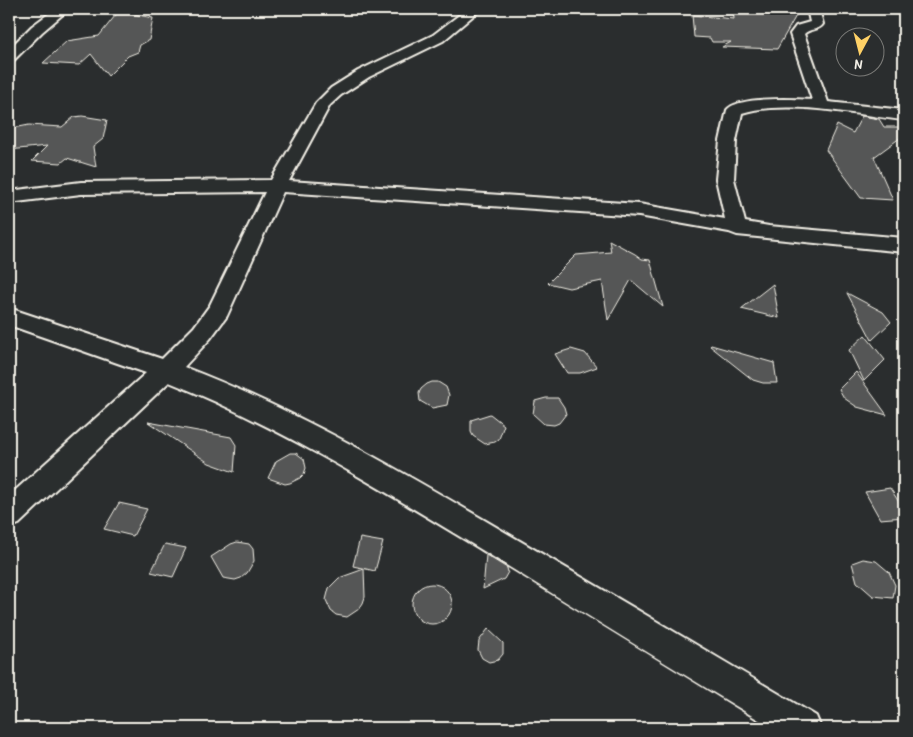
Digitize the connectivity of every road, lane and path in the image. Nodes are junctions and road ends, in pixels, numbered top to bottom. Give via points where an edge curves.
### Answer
1 (63, 9) edge
2 (475, 9) edge
3 (813, 9) edge
4 (9, 57) edge
5 (822, 106) junction
6 (904, 115) edge
7 (277, 186) junction
8 (9, 197) edge
9 (737, 229) junction
10 (904, 245) edge
11 (9, 316) edge
12 (166, 370) junction
13 (9, 514) edge
14 (804, 728) edge

1 - 4 street
2 - 7 street via 438,38 360,75 334,92 324,103
3 - 5 street via 817,24 801,29 797,34
5 - 6 street
5 - 9 street via 758,103 735,110 725,179
7 - 8 street via 81,188
7 - 9 street via 639,210
7 - 12 street via 218,310 202,333
9 - 10 street
11 - 12 street
12 - 13 street
12 - 14 street via 227,394 284,422 420,497

